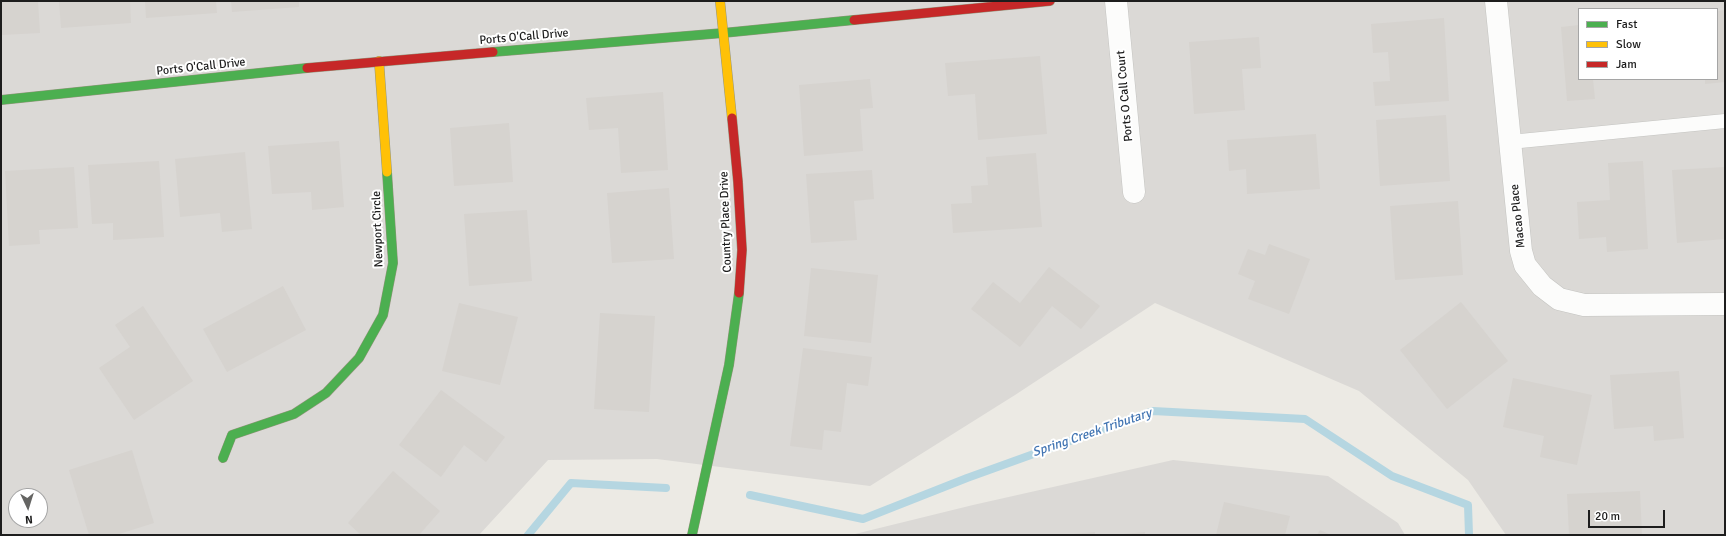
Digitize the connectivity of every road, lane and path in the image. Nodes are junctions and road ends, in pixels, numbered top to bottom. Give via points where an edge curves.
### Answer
1 (720, 1) edge
2 (1050, 1) edge
3 (1116, 1) edge
4 (1496, 1) edge
5 (723, 33) junction
6 (379, 60) junction
7 (1, 100) edge
8 (1725, 121) edge
9 (1510, 142) junction
10 (1134, 192) dead end
11 (1725, 304) edge
12 (223, 458) dead end
13 (692, 535) edge

1 - 5 street, Country Place Drive
2 - 5 street, Ports O'Call Drive
3 - 10 street, Ports O Call Court
4 - 9 street, Macao Place
5 - 6 street, Ports O'Call Drive
5 - 13 street, Country Place Drive via 742,250 738,309 729,365
6 - 7 street, Ports O'Call Drive
6 - 12 street, Newport Circle via 393,264 383,315 359,358 326,393 294,414 232,435
8 - 9 lane
9 - 11 street, Macao Place via 1521,251 1526,265 1547,290 1559,299 1584,305

